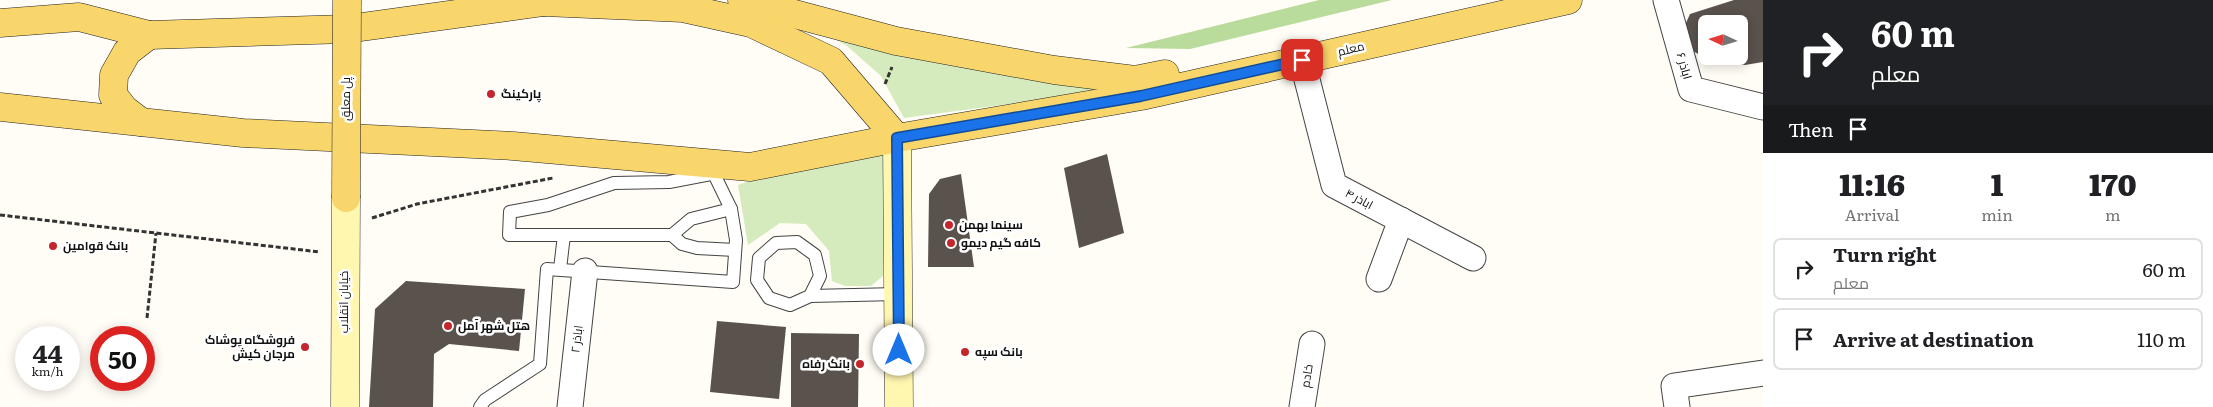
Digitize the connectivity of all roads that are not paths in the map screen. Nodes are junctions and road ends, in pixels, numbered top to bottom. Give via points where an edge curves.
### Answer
1 (347, 0) edge
2 (742, 0) edge
3 (1496, 0) edge
4 (1568, 0) edge
5 (1666, 0) edge
6 (551, 1) edge
7 (74, 8) edge
8 (0, 23) edge
9 (149, 35) junction
10 (1302, 60) junction
11 (0, 107) edge
12 (1763, 107) edge
13 (141, 122) junction
14 (897, 138) junction
15 (750, 167) junction
16 (714, 174) junction
17 (346, 198) joint
18 (731, 209) junction
19 (1401, 220) junction
20 (564, 235) junction
21 (672, 235) junction
22 (735, 250) junction
23 (1473, 258) dead end
24 (554, 269) junction
25 (585, 271) junction
26 (1379, 279) dead end
27 (898, 294) junction
28 (810, 296) junction
29 (1312, 344) dead end
30 (1763, 373) edge
31 (345, 407) edge
32 (480, 407) edge
33 (570, 407) edge
34 (899, 407) edge
35 (1302, 407) edge
36 (1677, 407) edge

1 - 17 main road, پل معلق, bridge
2 - 3 main road, معلم via 896,42 1054,70 1135,80 1298,47
4 - 10 main road, معلم
5 - 12 street, اباذر ۶ via 1691,89
6 - 9 main road via 347,29
6 - 14 main road via 682,8 751,23 831,61
7 - 8 main road
7 - 9 main road
9 - 13 main road via 128,52 114,75 113,95
10 - 14 main road, معلم via 1141,96
10 - 19 street, اباذر ۴ via 1334,185
11 - 13 main road, معلم
13 - 15 main road, معلم via 243,133 513,146
14 - 15 main road, معلم
14 - 27 main road
15 - 16 lane
16 - 18 lane
16 - 20 lane via 669,182 614,183 548,205 510,212 509,235
17 - 31 main road, خیابان انقلاب
18 - 21 lane via 691,219
18 - 22 lane
19 - 23 street, اباذر ۴
19 - 26 street
20 - 21 lane
20 - 24 lane
21 - 22 lane via 682,244 697,248
22 - 25 lane via 733,282
24 - 25 lane
24 - 32 lane via 540,364 485,400
25 - 33 street, اباذر ۲
27 - 28 lane
27 - 34 main road
28 - 28 lane via 820,276 814,255 797,242 776,243 759,258 757,280 769,298 790,305
29 - 35 street, خادم
30 - 36 street via 1674,386

